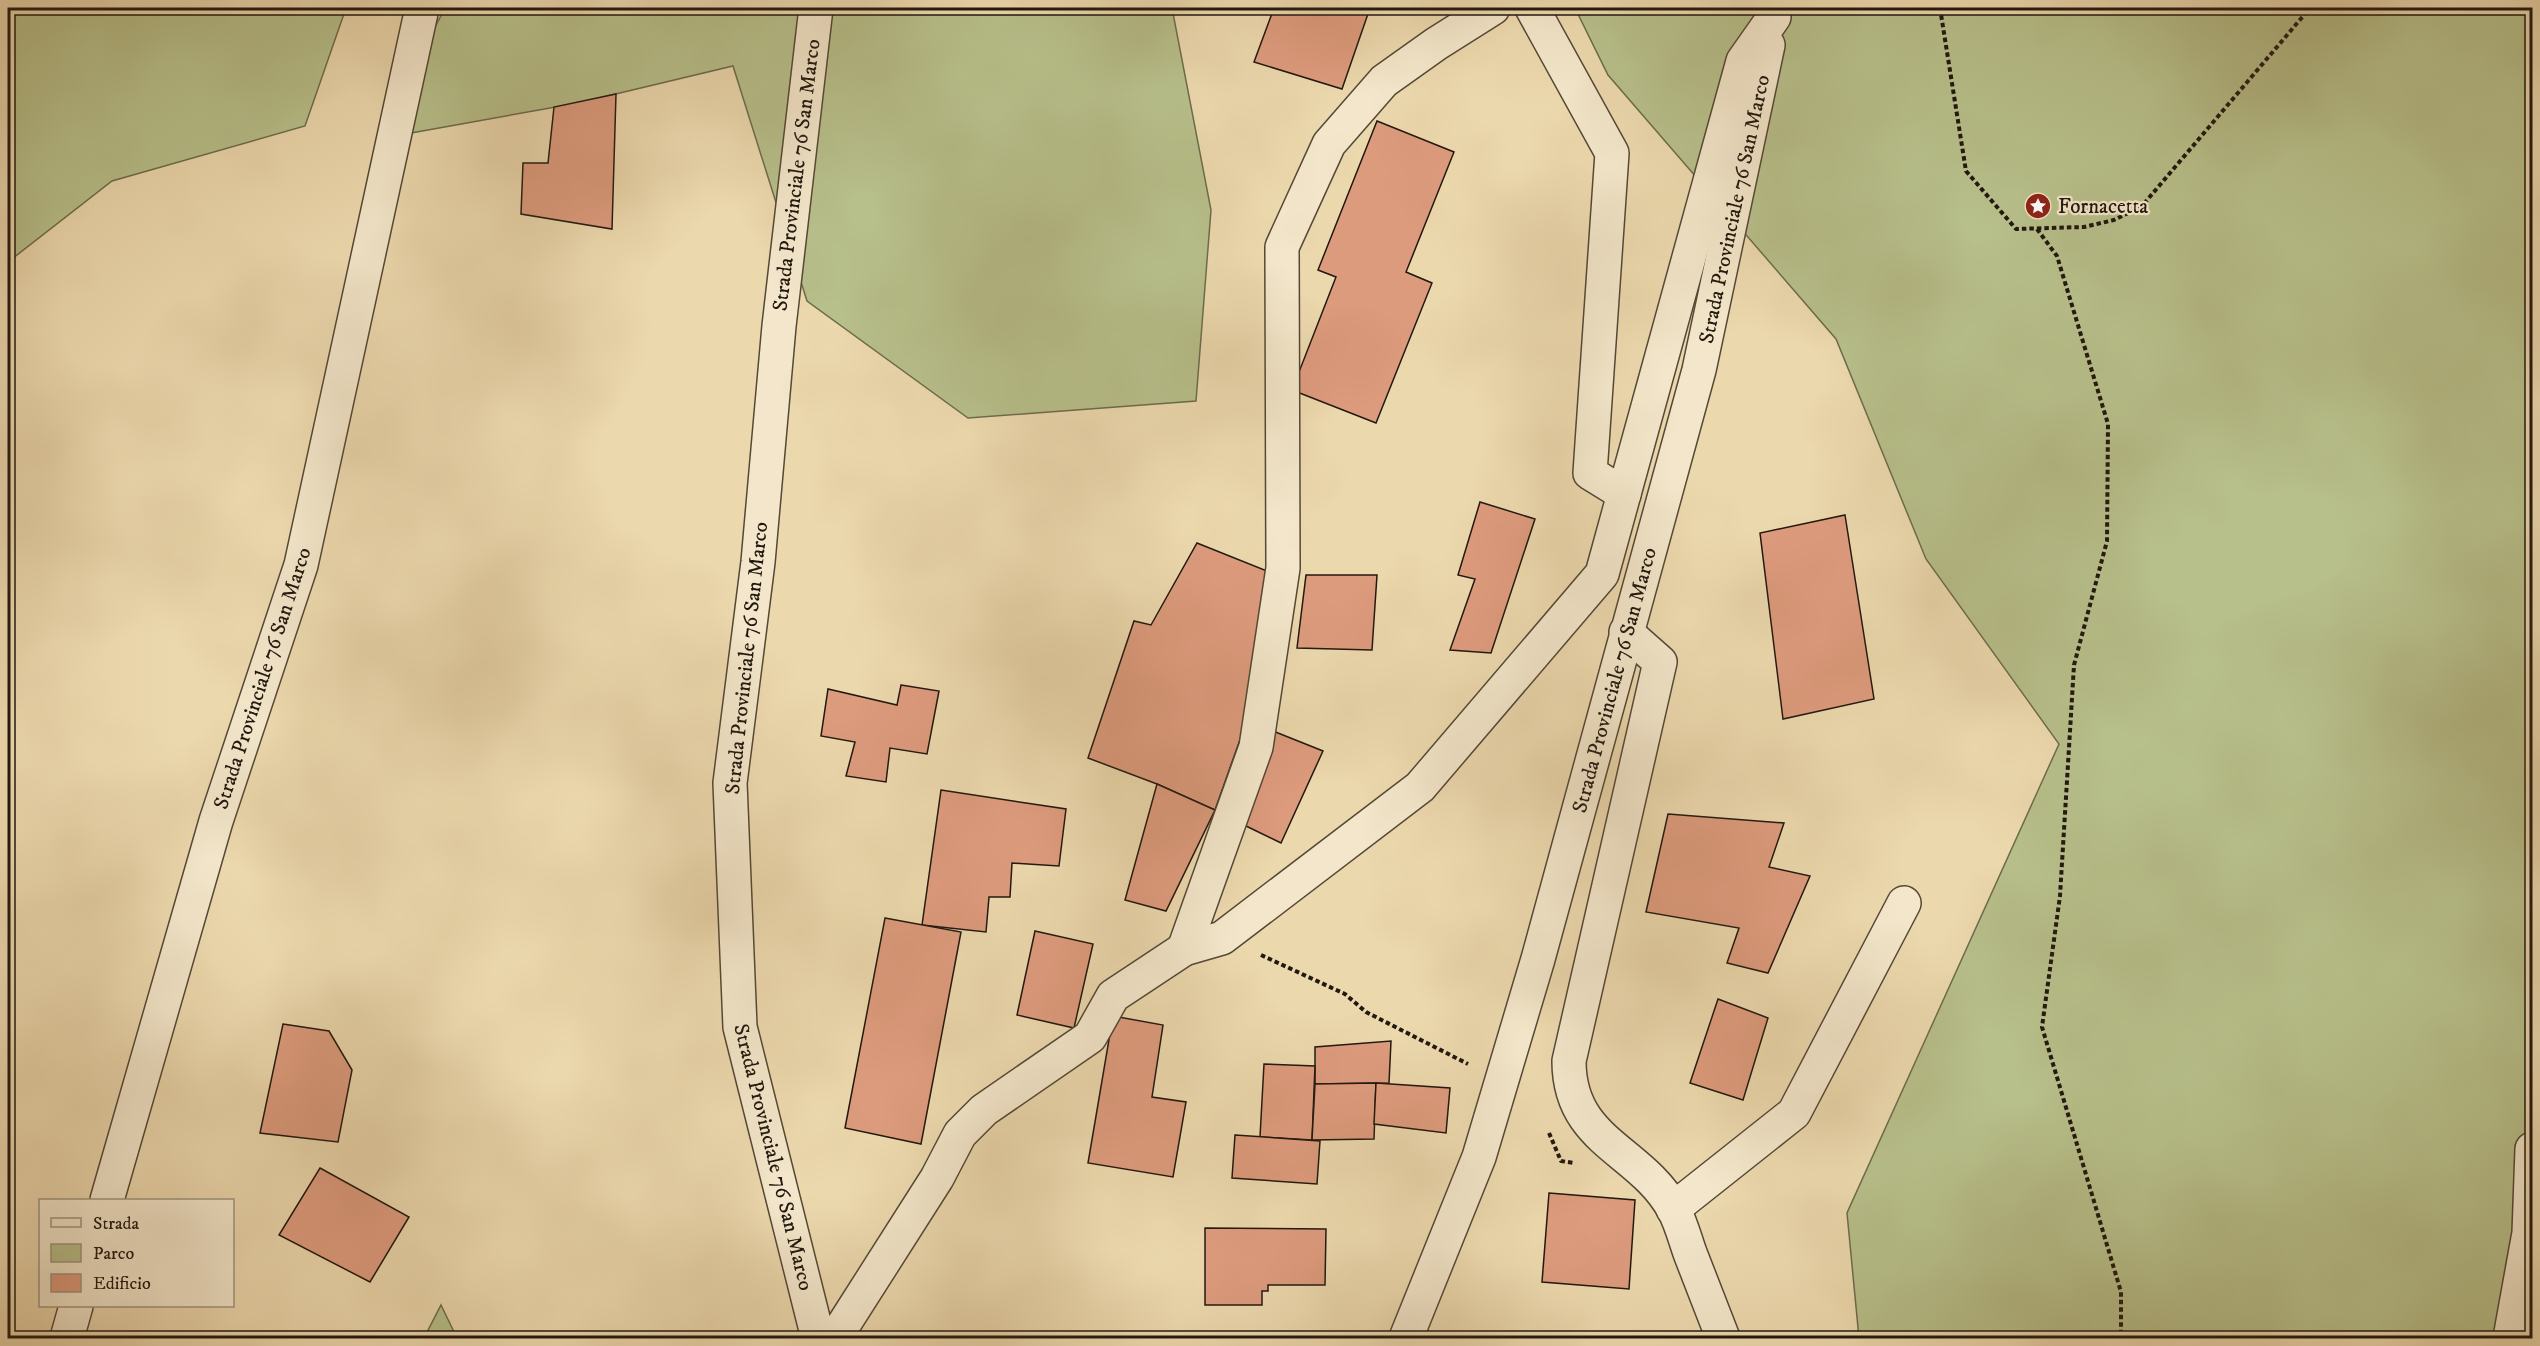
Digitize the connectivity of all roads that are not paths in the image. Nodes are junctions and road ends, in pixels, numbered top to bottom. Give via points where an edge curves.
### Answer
1 (422, 8) edge
2 (816, 8) edge
3 (1493, 8) edge
4 (1532, 8) edge
5 (1775, 12) edge
6 (1624, 494) junction
7 (1626, 632) junction
8 (1904, 903) dead end
9 (1184, 949) junction
10 (2532, 1149) edge
11 (107, 1199) edge
12 (1673, 1209) junction
13 (75, 1307) edge
14 (67, 1338) edge
15 (818, 1338) edge
16 (835, 1338) edge
17 (1406, 1338) edge
18 (1724, 1338) edge
19 (2510, 1338) edge

1 - 11 street, Strada Provinciale 76 San Marco via 302,565 216,821
2 - 15 street, Strada Provinciale 76 San Marco via 779,326 758,562 730,783 740,1027
3 - 9 street via 1436,44 1376,90 1329,144 1282,247 1283,568 1256,747
4 - 6 street via 1612,153 1590,473
5 - 6 street via 1743,61
5 - 7 street, Strada Provinciale 76 San Marco via 1700,370
6 - 9 street via 1602,574 1420,787 1222,938
7 - 12 street via 1660,662 1569,1061 1570,1091 1592,1128 1649,1179
7 - 17 street, Strada Provinciale 76 San Marco via 1503,1080 1479,1157
8 - 12 street via 1794,1113
9 - 16 street via 1113,996 1089,1037 984,1110 960,1134 937,1179
10 - 19 street via 2529,1233
12 - 18 street
13 - 14 street

